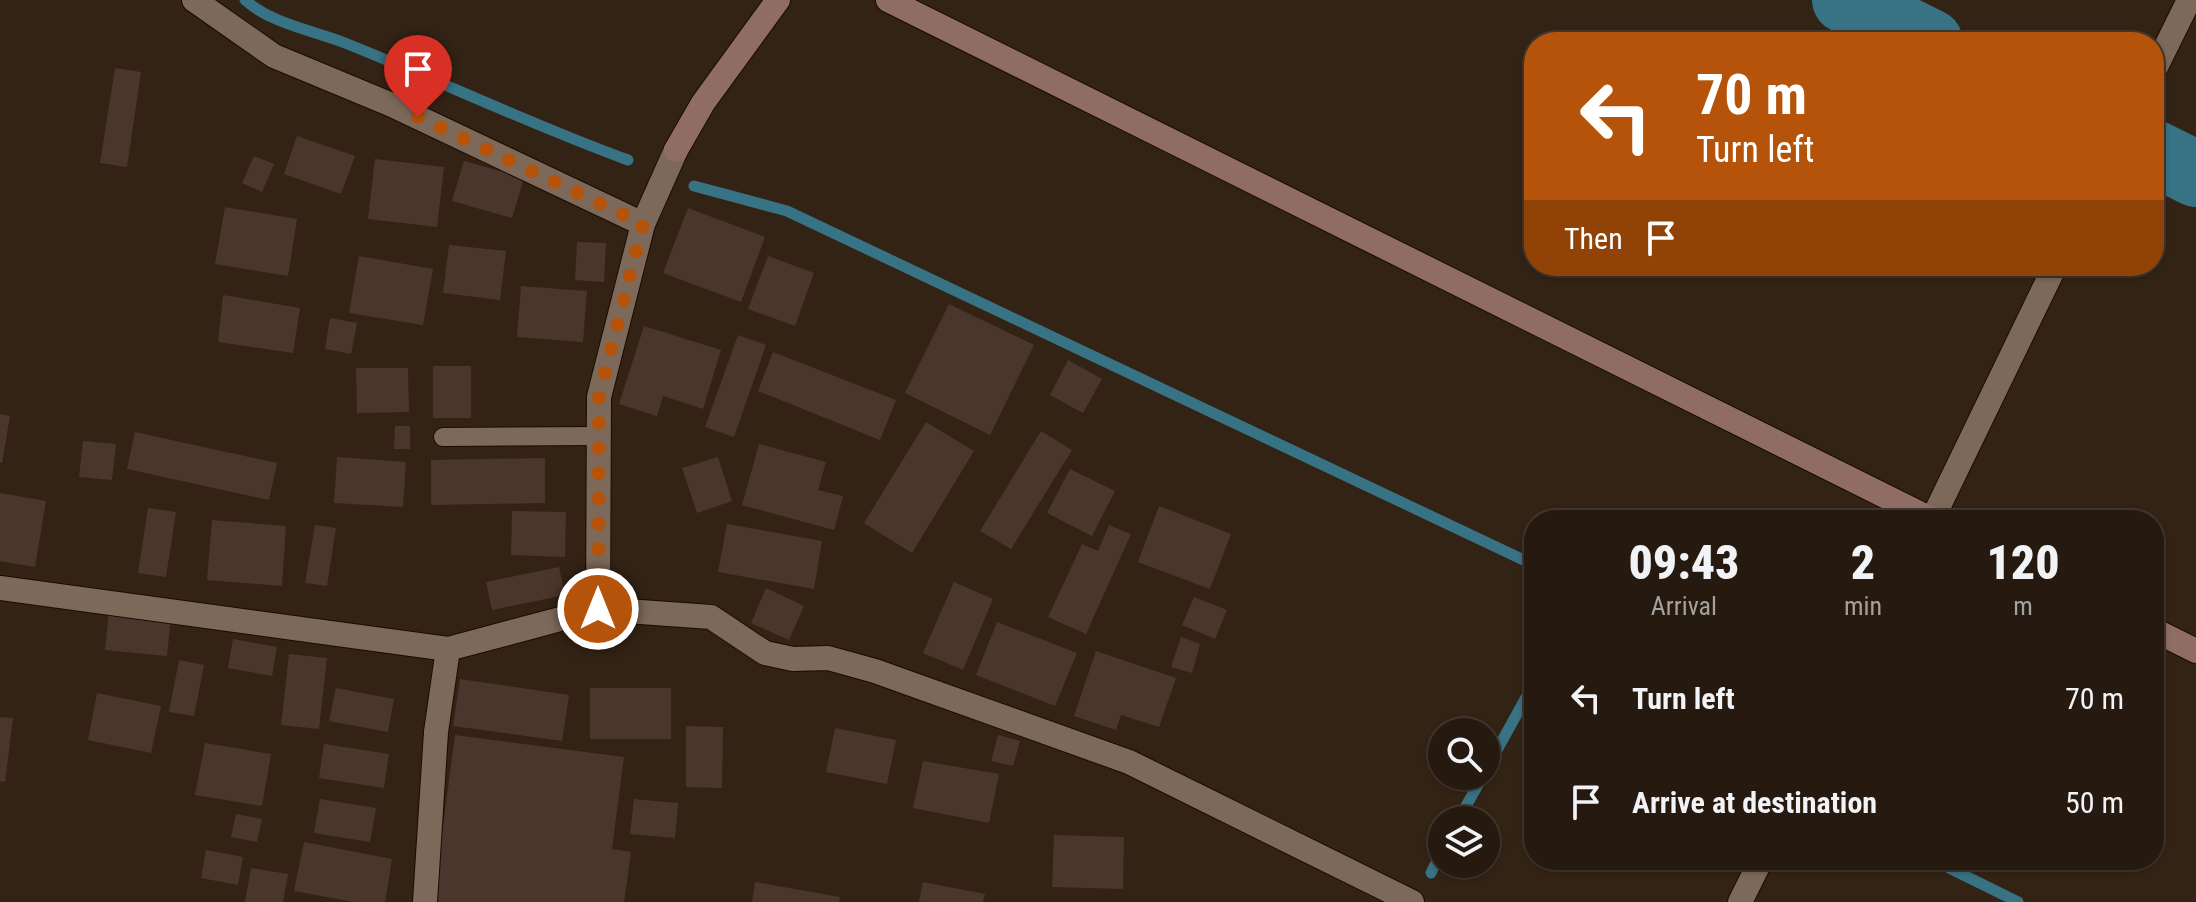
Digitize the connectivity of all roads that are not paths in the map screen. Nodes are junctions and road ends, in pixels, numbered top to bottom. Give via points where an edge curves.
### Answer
1 (194, 0) edge
2 (778, 0) edge
3 (888, 0) edge
4 (2189, 0) edge
5 (2164, 51) edge
6 (643, 224) junction
7 (2050, 276) edge
8 (599, 436) junction
9 (443, 437) dead end
10 (1913, 510) edge
11 (1938, 510) edge
12 (0, 588) edge
13 (598, 609) junction
14 (2164, 635) edge
15 (448, 649) junction
16 (2196, 651) edge
17 (1756, 870) edge
18 (425, 902) edge
19 (1412, 902) edge
20 (1740, 902) edge

1 - 6 street via 274,56 392,105
2 - 6 street via 703,103
3 - 10 street
4 - 5 street
6 - 8 street via 599,397
7 - 11 street
8 - 9 lane
8 - 13 street
12 - 15 street
13 - 15 street
13 - 19 street via 711,617 765,653 828,658 957,700 1129,762
14 - 16 street
15 - 18 street via 436,732
17 - 20 street

